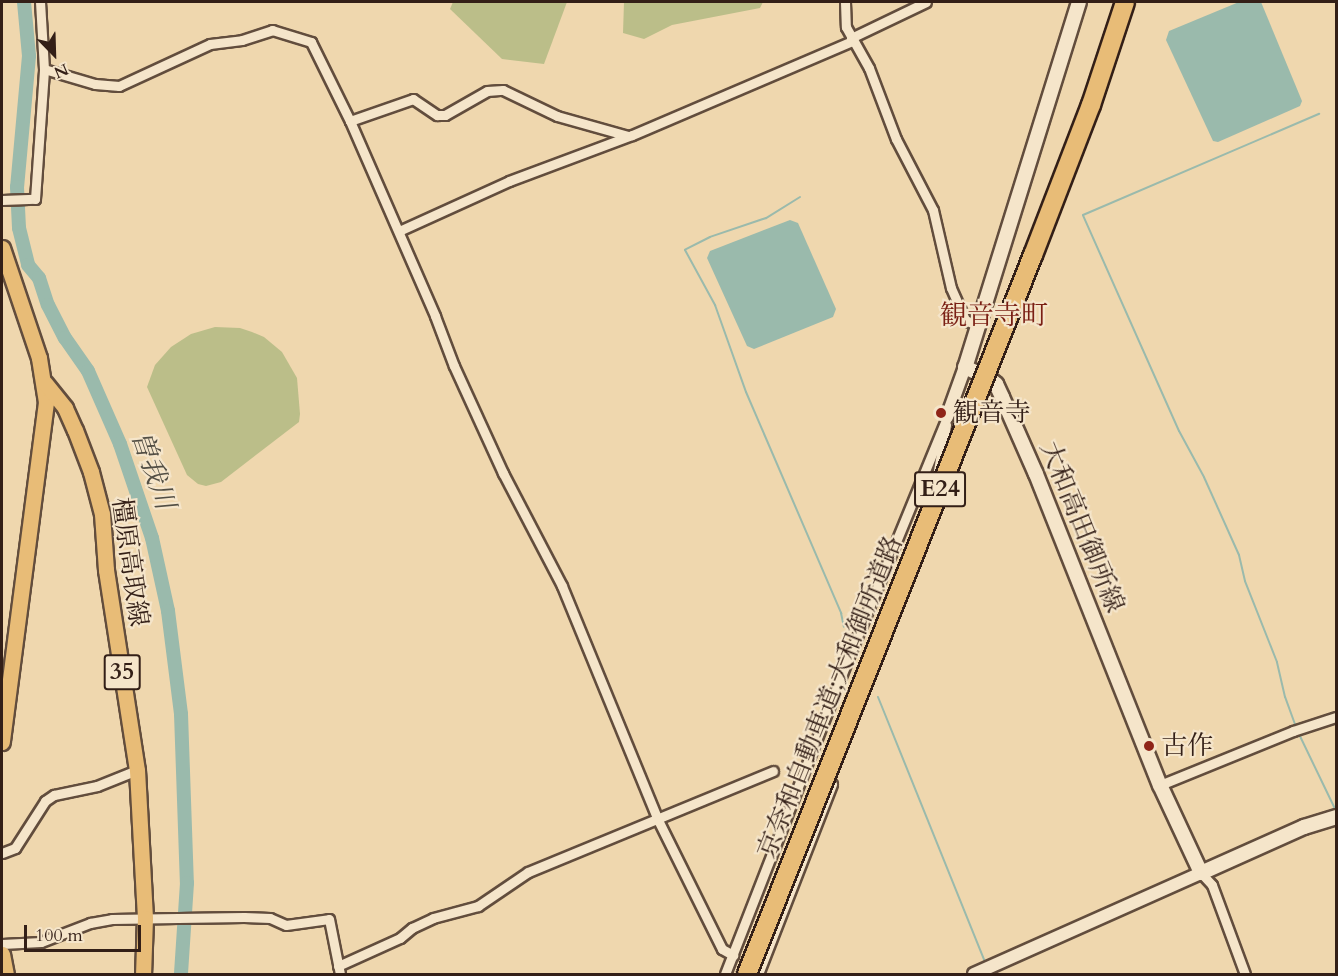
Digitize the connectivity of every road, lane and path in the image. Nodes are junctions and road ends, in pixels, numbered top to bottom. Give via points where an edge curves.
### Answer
1 (40, 2) edge
2 (845, 2) edge
3 (926, 2) edge
4 (1080, 2) edge
5 (1125, 2) edge
6 (851, 39) junction
7 (44, 69) junction
8 (350, 121) junction
9 (628, 136) junction
10 (2, 200) edge
11 (399, 231) junction
12 (2, 251) edge
13 (979, 326) junction
14 (965, 367) junction
15 (45, 383) junction
16 (947, 417) junction
17 (1336, 717) edge
18 (2, 736) edge
19 (137, 771) junction
20 (773, 771) dead end
21 (1160, 785) junction
22 (1336, 817) edge
23 (658, 820) junction
24 (2, 854) edge
25 (1201, 873) junction
26 (145, 918) junction
27 (2, 944) edge
28 (2, 954) edge
29 (732, 955) junction
30 (339, 970) edge
31 (978, 973) edge
32 (6, 975) edge
33 (143, 975) edge
34 (725, 975) edge
35 (747, 975) edge
36 (758, 975) edge
37 (1245, 975) edge

1 - 7 street
2 - 6 street via 844,16
3 - 6 street
4 - 13 main road
5 - 35 highway, 京奈和自動車道;大和御所道路 / E24, bridge via 1046,223
6 - 9 street
6 - 13 street via 869,68 896,139 933,210 951,288 965,320
7 - 8 street via 95,84 119,86 210,44 281,31 311,42
7 - 10 street via 35,199
8 - 9 street via 413,99 437,115 445,115 487,91 503,90 557,116
8 - 11 street
9 - 11 street via 509,181
11 - 23 street via 503,473 562,586
12 - 15 main road, 橿原高取線 / 35
13 - 14 main road
14 - 16 street
14 - 21 main road, 大和高田御所線 via 990,379 1002,397
15 - 18 main road, 橿原高取線 / 35 via 44,418
15 - 19 main road, 橿原高取線 / 35 via 65,408 100,502 106,570
16 - 29 street
16 - 36 street via 918,562
17 - 21 street
19 - 24 street via 97,786 54,795 45,801 15,848
19 - 26 main road, 橿原高取線 / 35
20 - 23 street
21 - 25 main road, 大和高田御所線
22 - 25 main road via 1304,827
23 - 29 street via 722,949
23 - 30 street via 528,872 478,906 433,918
25 - 31 street
25 - 37 street via 1212,885
26 - 27 street via 90,923 41,942
26 - 30 street via 270,918 286,925 329,919
26 - 33 main road, 橿原高取線 / 35
28 - 32 main road
29 - 34 street

